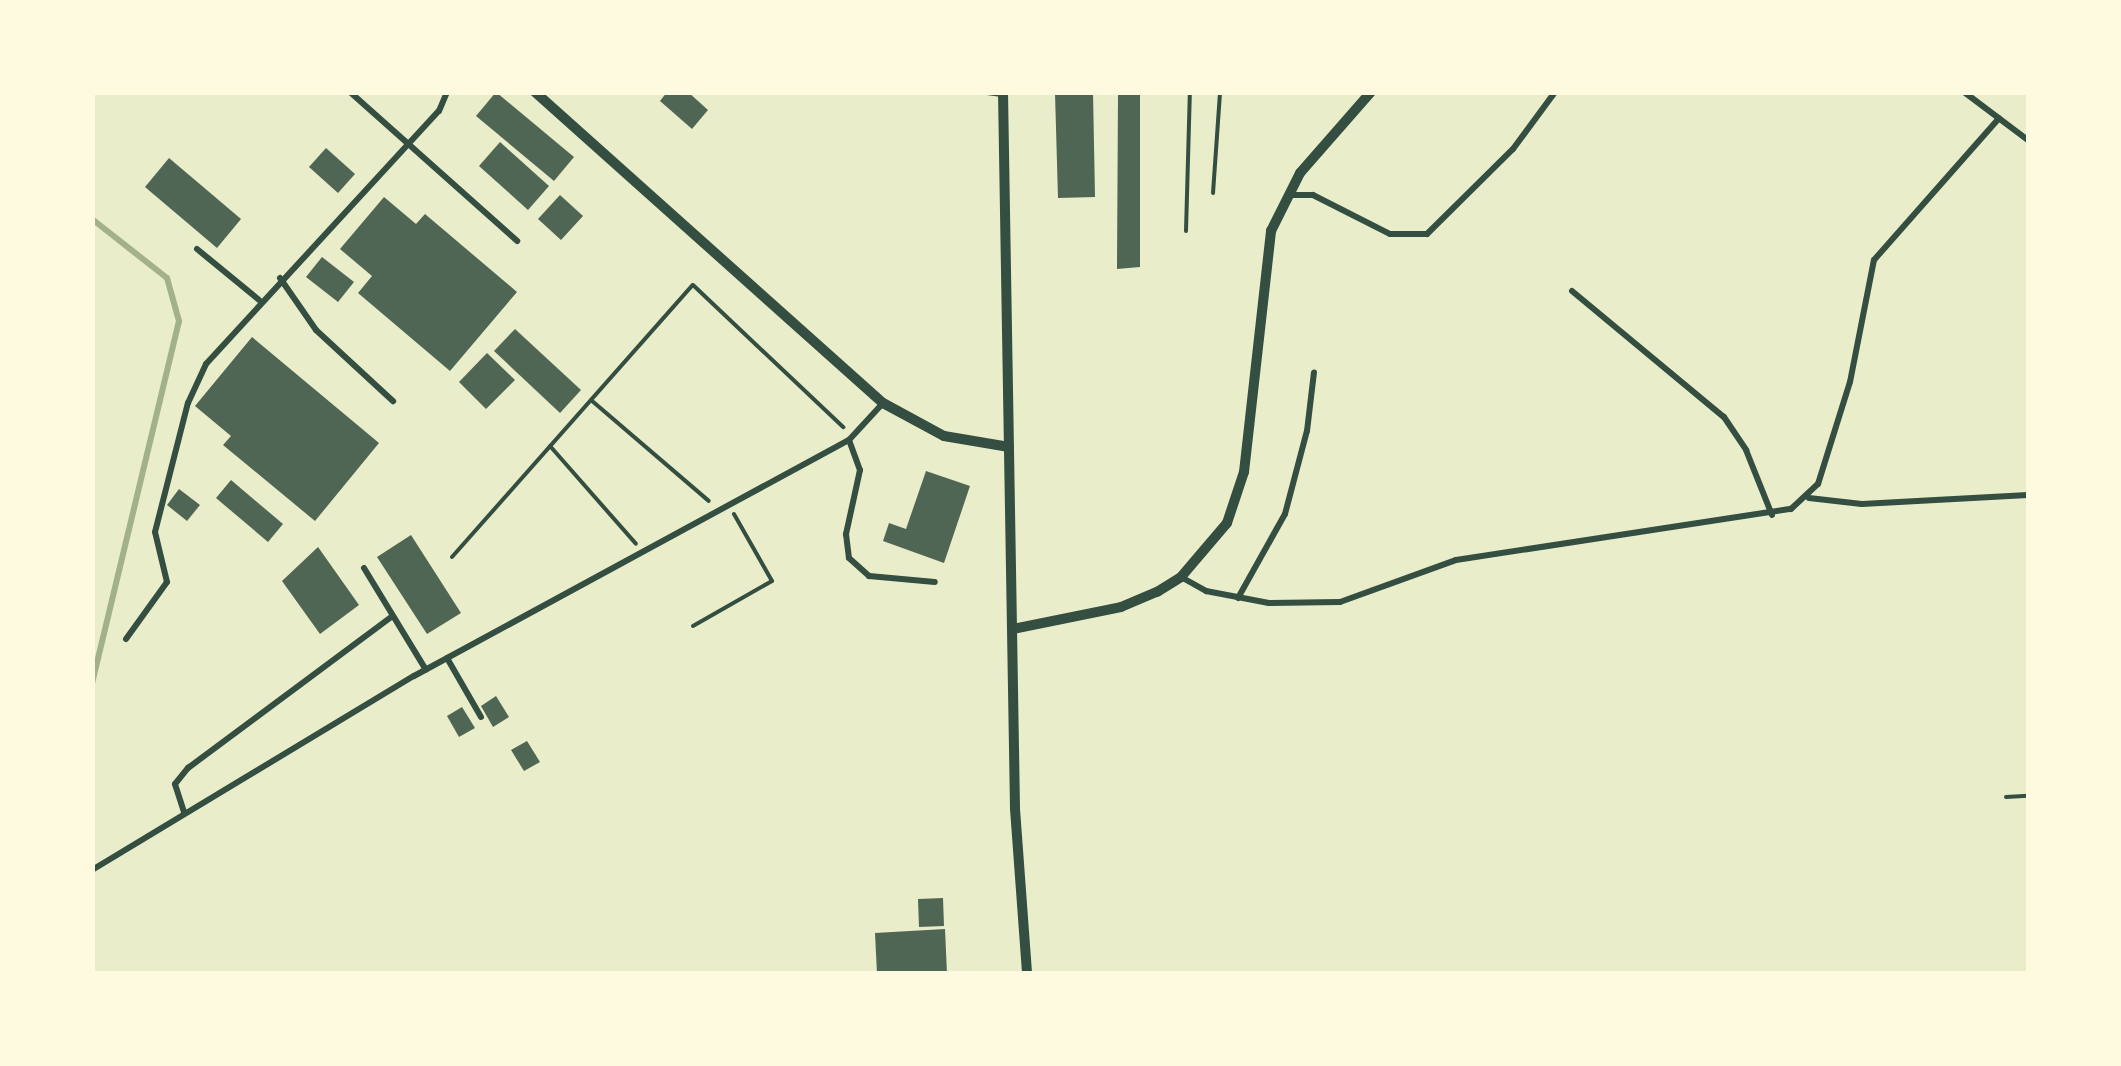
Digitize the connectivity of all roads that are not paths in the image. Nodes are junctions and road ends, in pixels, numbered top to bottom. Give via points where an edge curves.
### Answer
1 (350, 92) edge
2 (447, 92) edge
3 (535, 92) edge
4 (987, 92) edge
5 (1371, 92) edge
6 (1554, 92) edge
7 (1964, 92) edge
8 (1003, 93) edge
9 (1998, 118) junction
10 (2028, 140) edge
11 (408, 144) junction
12 (1286, 195) junction
13 (517, 241) dead end
14 (198, 249) dead end
15 (280, 278) junction
16 (1572, 292) dead end
17 (259, 300) junction
18 (1314, 372) dead end
19 (393, 401) dead end
20 (883, 404) junction
21 (849, 440) junction
22 (1009, 448) junction
23 (2028, 495) edge
24 (1808, 498) junction
25 (1772, 515) junction
26 (364, 568) dead end
27 (1182, 577) junction
28 (934, 582) dead end
29 (1238, 598) junction
30 (393, 616) junction
31 (1013, 629) junction
32 (126, 639) dead end
33 (447, 658) junction
34 (426, 670) junction
35 (480, 718) dead end
36 (184, 812) junction
37 (92, 870) edge
38 (1027, 974) edge

1 - 11 lane
2 - 11 lane
3 - 20 street
4 - 8 lane
5 - 12 street
6 - 12 lane via 1513,150 1427,234 1390,234 1312,195
7 - 9 lane
8 - 22 street
9 - 10 lane
9 - 24 lane via 1874,260 1850,382
11 - 13 lane
11 - 15 lane
12 - 27 street via 1266,260 1244,472 1226,524
14 - 17 lane
15 - 17 lane
15 - 19 lane via 316,330
16 - 25 lane via 1724,417 1746,450
17 - 32 lane via 206,364 188,403 155,532 167,582
18 - 29 lane via 1285,514
20 - 21 lane
20 - 22 street via 944,436
21 - 28 lane via 860,470 846,534 849,558 869,576
21 - 33 lane
22 - 31 street
23 - 24 lane via 1862,504
24 - 25 lane
25 - 29 lane via 1456,560 1340,602
26 - 30 lane
27 - 29 lane
27 - 31 street via 1120,607
30 - 34 lane
30 - 36 lane via 188,768 175,784
31 - 38 street via 1015,809
33 - 34 lane
33 - 35 lane
34 - 36 lane
36 - 37 lane

